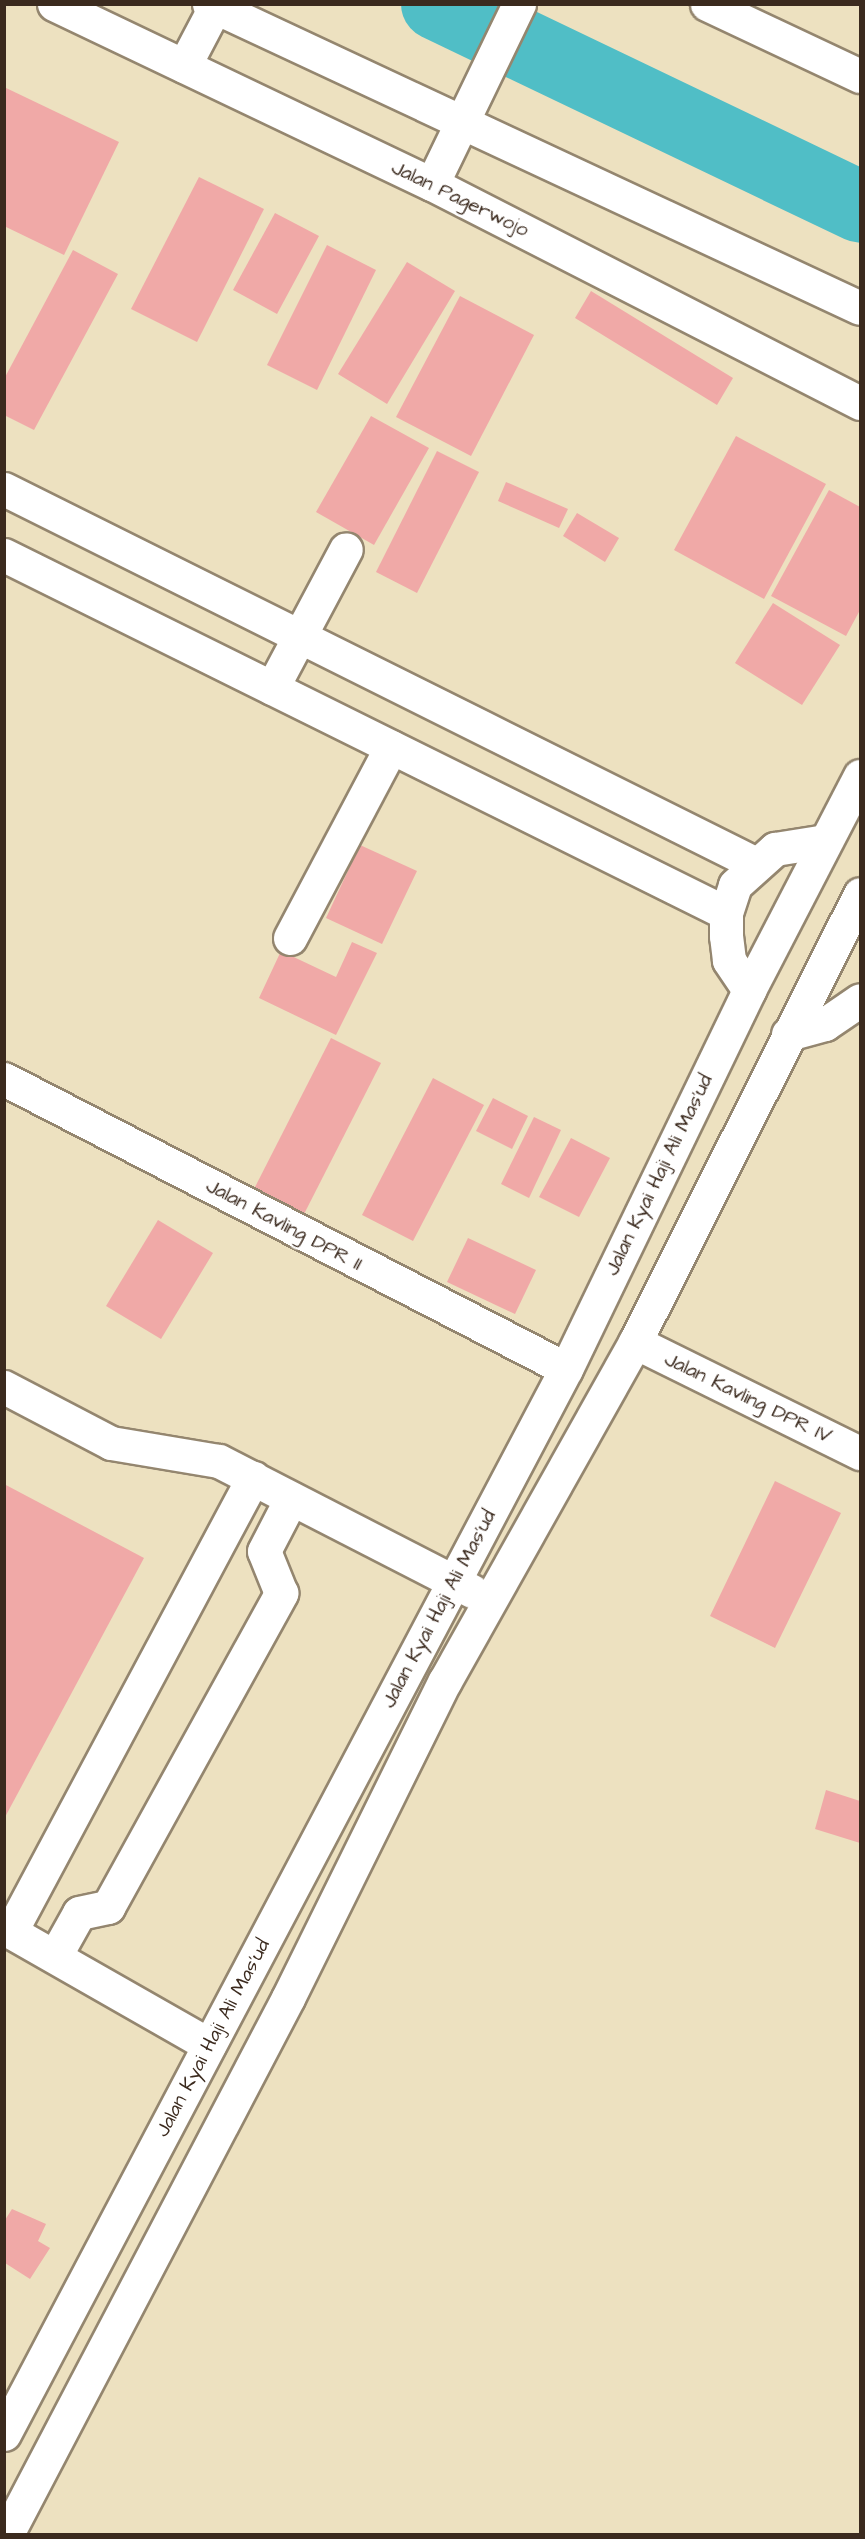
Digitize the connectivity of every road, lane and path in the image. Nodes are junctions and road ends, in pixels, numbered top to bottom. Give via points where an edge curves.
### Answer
1 (54, 4) edge
2 (519, 4) edge
3 (212, 6) edge
4 (720, 7) edge
5 (184, 66) junction
6 (861, 76) edge
7 (467, 110) junction
8 (432, 184) junction
9 (861, 308) edge
10 (861, 403) edge
11 (4, 489) edge
12 (346, 549) dead end
13 (4, 555) edge
14 (298, 635) junction
15 (272, 688) junction
16 (391, 747) junction
17 (861, 776) edge
18 (825, 841) junction
19 (754, 862) junction
20 (861, 894) edge
21 (726, 913) junction
22 (290, 938) dead end
23 (748, 990) junction
24 (861, 1000) edge
25 (788, 1034) junction
26 (4, 1079) edge
27 (635, 1342) junction
28 (566, 1369) junction
29 (4, 1387) edge
30 (861, 1453) edge
31 (254, 1478) junction
32 (291, 1498) junction
33 (454, 1580) junction
34 (489, 1602) junction
35 (8, 1930) edge
36 (55, 1956) junction
37 (247, 1972) junction
38 (288, 1998) junction
39 (209, 2045) junction
40 (57, 2334) junction
41 (102, 2355) junction
42 (4, 2434) edge
43 (7, 2535) edge

1 - 5 street, Jalan Pagerwojo
2 - 7 street
3 - 5 street
3 - 7 street
4 - 6 street
5 - 8 street, Jalan Pagerwojo
7 - 8 street
7 - 9 street
8 - 10 street, Jalan Pagerwojo
11 - 14 street
12 - 14 street
13 - 15 street
14 - 15 street
14 - 19 street
15 - 16 street
16 - 21 street
16 - 22 street
17 - 18 street, Jalan Kyai Haji Ali Mas'ud
18 - 19 street via 775,849
18 - 23 street, Jalan Kyai Haji Ali Mas'ud
19 - 21 street via 735,885
20 - 25 street, Jalan Kyai Haji Ali Mas'ud
21 - 23 street via 729,960
23 - 28 street, Jalan Kyai Haji Ali Mas'ud
24 - 25 street via 825,1024
25 - 27 street, Jalan Kyai Haji Ali Mas'ud
26 - 28 street, Jalan Kavling DPR II
27 - 30 street, Jalan Kavling DPR IV
27 - 34 street, Jalan Kyai Haji Ali Mas'ud
28 - 33 street, Jalan Kyai Haji Ali Mas'ud
29 - 31 street via 111,1443 219,1461
31 - 32 street
31 - 35 street
32 - 33 street
32 - 36 street via 264,1551 281,1593 108,1907 79,1913
33 - 34 street
33 - 37 street, Jalan Kyai Haji Ali Mas'ud
34 - 38 street, Jalan Kyai Haji Ali Mas'ud
35 - 36 street
36 - 39 street
37 - 38 street
37 - 39 street, Jalan Kyai Haji Ali Mas'ud
38 - 41 street, Jalan Kyai Haji Ali Mas'ud
39 - 40 street, Jalan Kyai Haji Ali Mas'ud
40 - 41 street
40 - 42 street, Jalan Kyai Haji Ali Mas'ud
41 - 43 street, Jalan Kyai Haji Ali Mas'ud

